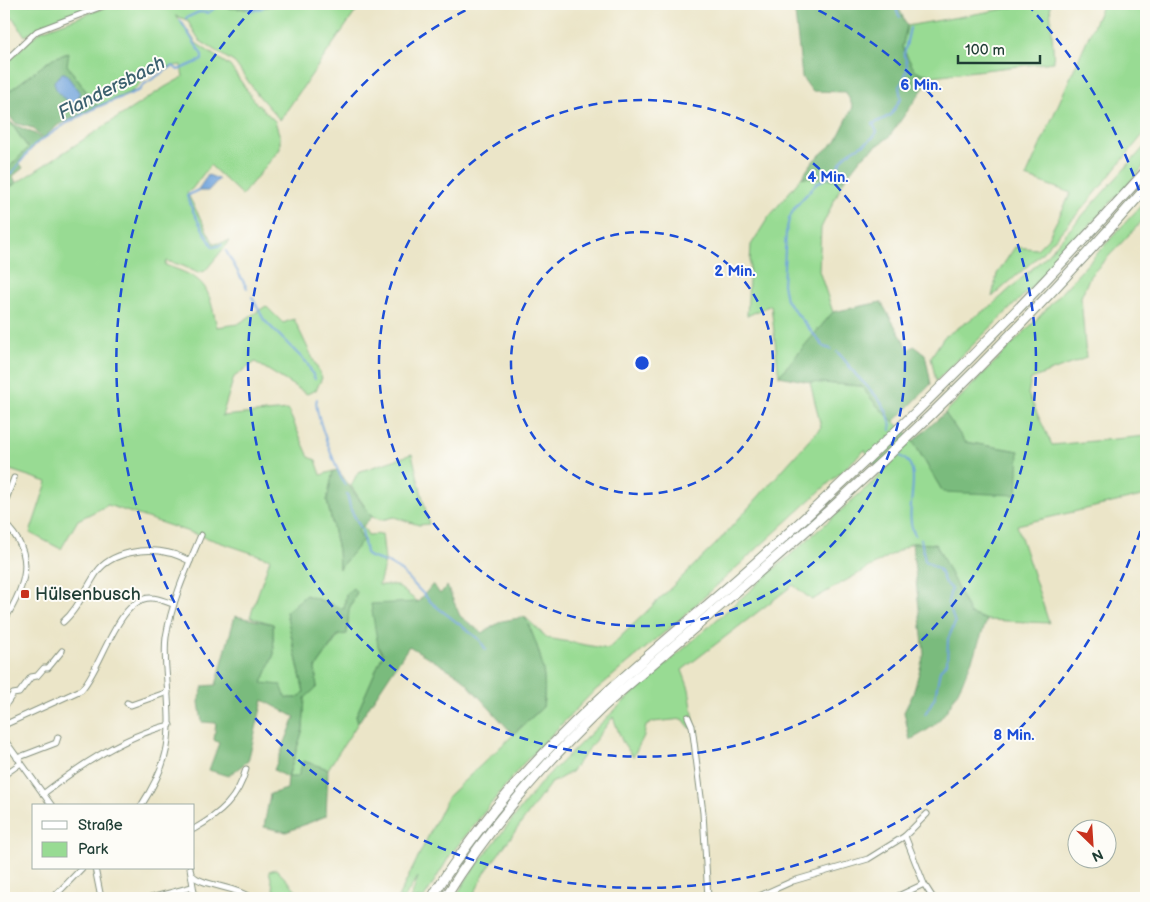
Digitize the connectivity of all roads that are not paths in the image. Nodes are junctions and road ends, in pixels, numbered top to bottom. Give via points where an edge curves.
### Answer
1 (108, 4) edge
2 (4, 62) edge
3 (1146, 171) edge
4 (1146, 188) edge
5 (14, 478) dead end
6 (4, 505) edge
7 (4, 523) edge
8 (201, 535) dead end
9 (190, 561) junction
10 (174, 604) junction
11 (4, 621) edge
12 (63, 622) dead end
13 (62, 651) dead end
14 (168, 692) junction
15 (126, 703) dead end
16 (4, 707) edge
17 (688, 717) dead end
18 (4, 725) edge
19 (170, 725) junction
20 (58, 737) dead end
21 (4, 739) edge
22 (17, 758) junction
23 (21, 763) junction
24 (246, 769) dead end
25 (4, 776) edge
26 (44, 794) junction
27 (51, 804) edge
28 (142, 804) edge
29 (927, 814) dead end
30 (195, 827) edge
31 (905, 836) junction
32 (80, 870) edge
33 (94, 870) edge
34 (191, 870) edge
35 (192, 875) junction
36 (924, 884) junction
37 (192, 887) junction
38 (53, 898) edge
39 (101, 898) edge
40 (151, 898) edge
41 (195, 898) edge
42 (250, 898) edge
43 (432, 898) edge
44 (445, 898) edge
45 (708, 898) edge
46 (755, 898) edge
47 (894, 898) edge
48 (933, 898) edge

1 - 2 street via 37,31
3 - 43 highway via 1044,284 956,373 763,556 560,735 491,814
4 - 44 highway via 1092,250 964,382 839,502 604,706 567,742 499,819
5 - 6 street
7 - 11 street via 23,552 25,570 20,592
8 - 9 street
9 - 10 street
9 - 12 street via 152,550 109,561 96,573
10 - 14 street via 165,651
10 - 18 street via 150,598 137,602 111,637 81,690
13 - 16 street via 48,668 31,677 19,694 13,694
14 - 15 street via 140,702
14 - 19 street
17 - 45 street via 692,726
19 - 26 street via 154,728 125,741
19 - 28 street via 162,769
20 - 22 street via 56,743
21 - 22 street
22 - 23 street
23 - 25 street
23 - 26 street
24 - 30 street via 242,783 228,806
26 - 27 street
29 - 31 street
31 - 36 street
31 - 46 street via 868,859 793,881
32 - 38 street
33 - 39 street
34 - 35 street
35 - 37 street
35 - 42 street via 199,881 214,883
36 - 47 street
36 - 48 street
37 - 40 street
37 - 41 street

